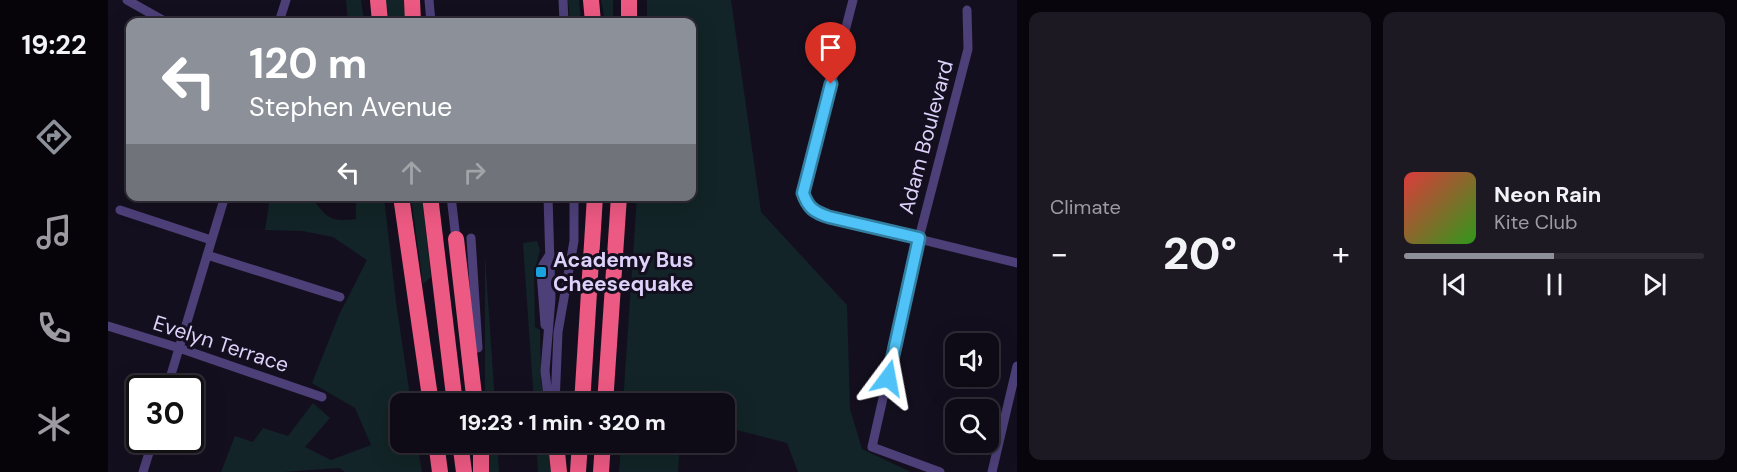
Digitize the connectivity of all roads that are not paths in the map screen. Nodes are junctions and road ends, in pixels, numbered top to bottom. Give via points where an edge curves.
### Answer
1 (127, 0) edge
2 (286, 0) edge
3 (378, 0) edge
4 (412, 0) edge
5 (429, 0) edge
6 (562, 0) edge
7 (591, 0) edge
8 (620, 0) edge
9 (629, 0) edge
10 (853, 0) edge
11 (967, 10) dead end
12 (159, 18) edge
13 (280, 18) edge
14 (380, 18) edge
15 (414, 18) edge
16 (431, 18) edge
17 (564, 18) edge
18 (593, 18) edge
19 (620, 18) edge
20 (629, 18) edge
21 (223, 201) edge
22 (403, 201) edge
23 (431, 201) edge
24 (453, 201) edge
25 (548, 201) edge
26 (574, 201) edge
27 (595, 201) edge
28 (619, 201) edge
29 (120, 210) dead end
30 (464, 238) junction
31 (919, 238) junction
32 (211, 240) junction
33 (207, 255) junction
34 (1017, 262) edge
35 (340, 297) dead end
36 (108, 326) edge
37 (179, 348) junction
38 (478, 348) joint
39 (1017, 366) edge
40 (171, 375) edge
41 (429, 393) edge
42 (454, 393) edge
43 (474, 393) edge
44 (480, 393) edge
45 (548, 393) edge
46 (555, 393) edge
47 (583, 393) edge
48 (606, 393) edge
49 (322, 397) dead end
50 (149, 453) edge
51 (437, 453) edge
52 (461, 453) edge
53 (480, 453) edge
54 (557, 453) edge
55 (579, 453) edge
56 (602, 453) edge
57 (143, 472) edge
58 (440, 472) edge
59 (464, 472) edge
60 (481, 472) edge
61 (559, 472) edge
62 (578, 472) edge
63 (601, 472) edge
64 (940, 472) edge
65 (992, 472) edge

1 - 12 street
2 - 13 street
3 - 14 highway
4 - 15 highway
5 - 16 street
6 - 17 street
7 - 18 highway
8 - 19 highway
9 - 20 highway
10 - 31 street via 803,193 807,205 824,216
11 - 31 street, Adam Boulevard via 968,49
21 - 32 street
22 - 41 highway
23 - 42 highway
24 - 30 street
25 - 45 street via 550,254 541,272
26 - 46 street via 574,241 556,350
27 - 47 highway
28 - 48 highway
29 - 32 street
30 - 38 street
30 - 43 highway
31 - 34 street
31 - 64 street, Adam Boulevard via 872,447
32 - 33 street
33 - 35 street
33 - 37 street
36 - 37 street, Evelyn Terrace
37 - 40 street
37 - 49 street, Evelyn Terrace
38 - 44 highway
39 - 65 street
50 - 57 street
51 - 58 highway
52 - 59 highway
53 - 60 highway
54 - 61 highway
55 - 62 highway
56 - 63 highway

